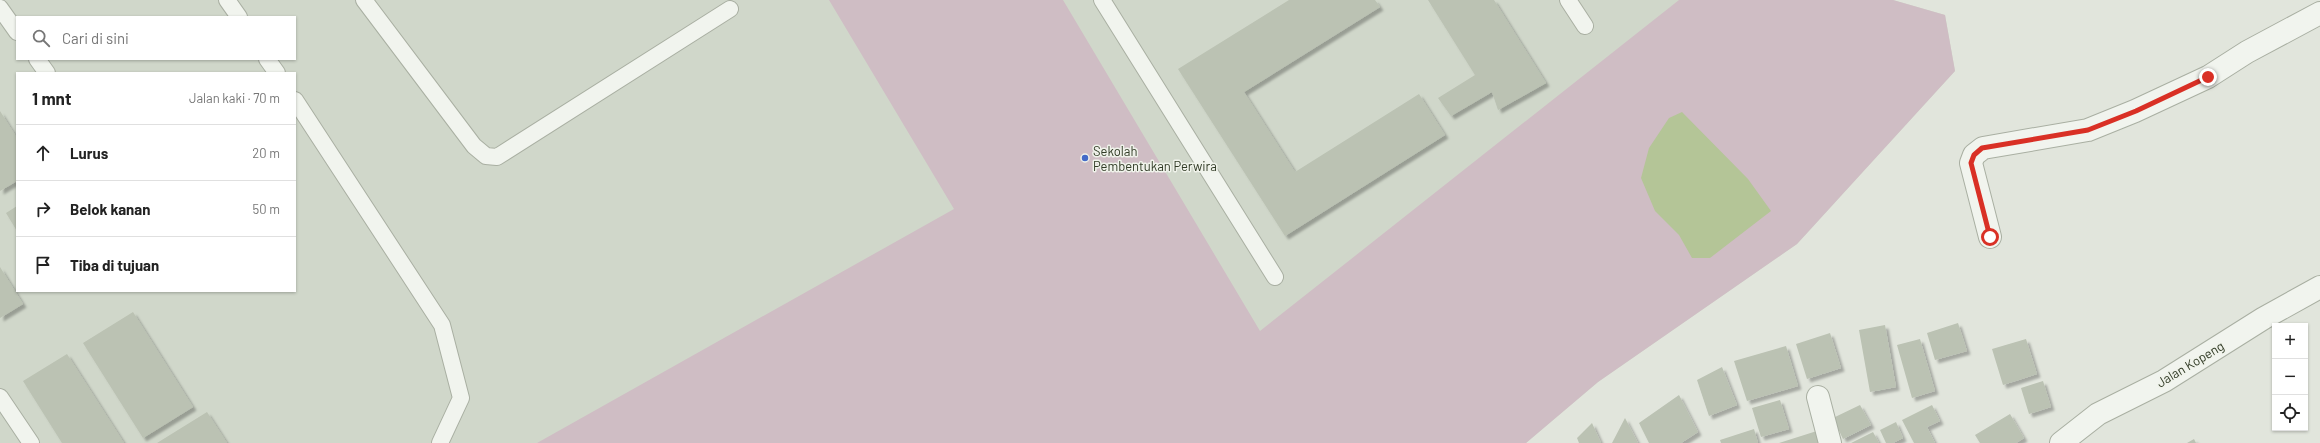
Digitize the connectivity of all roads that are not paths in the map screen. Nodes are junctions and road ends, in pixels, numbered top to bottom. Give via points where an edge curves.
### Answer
1 (227, 0) edge
2 (364, 0) edge
3 (1102, 0) edge
4 (1568, 0) edge
5 (0, 8) edge
6 (730, 9) dead end
7 (2320, 13) edge
8 (238, 16) edge
9 (1586, 26) dead end
10 (16, 31) edge
11 (38, 60) edge
12 (268, 60) edge
13 (46, 72) edge
14 (276, 72) edge
15 (296, 102) edge
16 (1990, 237) dead end
17 (1275, 276) dead end
18 (2320, 287) edge
19 (0, 397) edge
20 (1818, 397) dead end
21 (31, 443) edge
22 (440, 443) edge
23 (1830, 443) edge
24 (2061, 443) edge

1 - 8 lane
2 - 6 lane via 474,146 486,156 497,157
3 - 17 lane
4 - 9 lane
5 - 10 lane
7 - 16 street via 2246,52 2208,77 2136,111 2088,130 1982,148 1974,155 1971,163
11 - 13 lane
12 - 14 lane
15 - 22 lane via 442,325 461,398
18 - 24 street, Jalan Kopeng via 2264,318 2164,381 2098,414
19 - 21 lane
20 - 23 street

